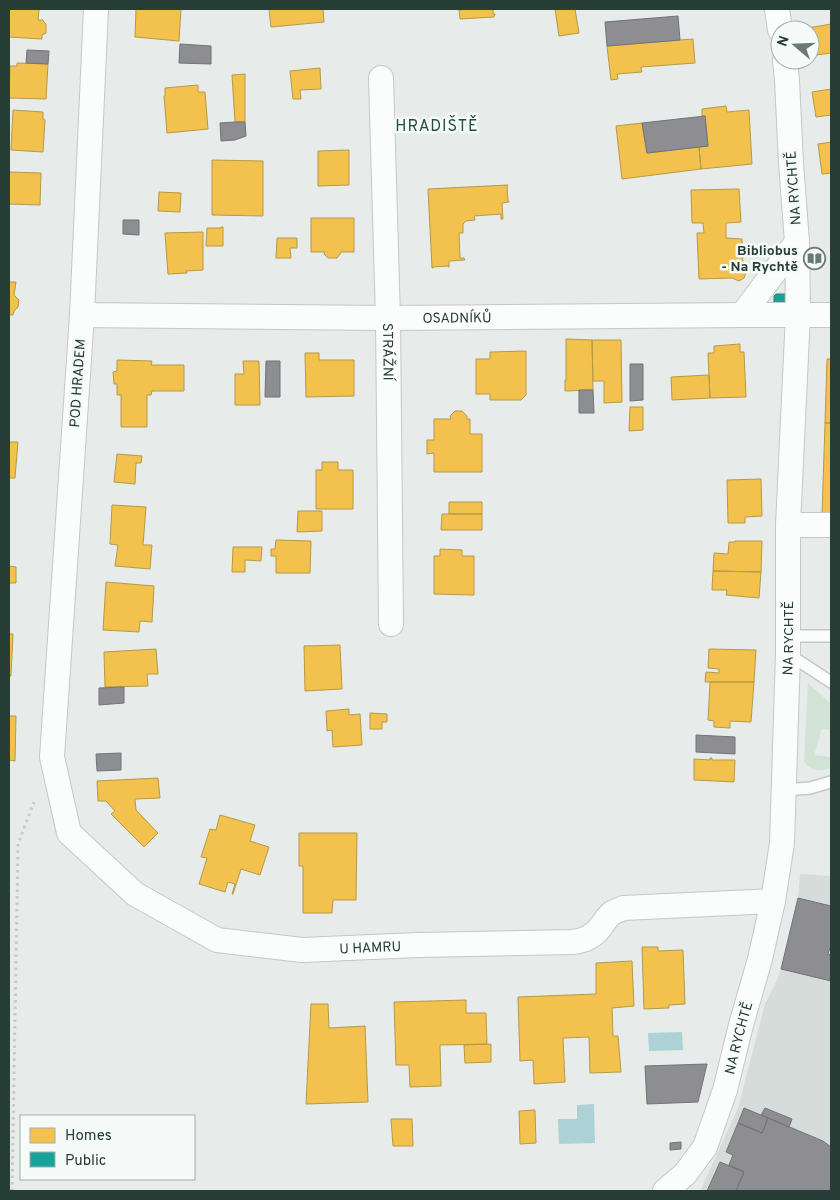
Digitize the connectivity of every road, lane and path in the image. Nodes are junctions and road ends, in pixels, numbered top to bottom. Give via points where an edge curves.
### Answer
1 (96, 9) edge
2 (786, 70) edge
3 (381, 78) dead end
4 (797, 242) junction
5 (798, 314) junction
6 (742, 315) junction
7 (831, 315) edge
8 (82, 316) junction
9 (388, 318) junction
10 (788, 525) junction
11 (831, 525) edge
12 (391, 624) dead end
13 (831, 636) edge
14 (788, 645) junction
15 (831, 682) edge
16 (52, 757) joint
17 (831, 782) edge
18 (784, 790) junction
19 (35, 800) dead end
20 (774, 901) junction
21 (12, 1191) edge
22 (665, 1191) edge

1 - 8 street, POD HRADEM
2 - 4 street, NA RYCHTĚ
3 - 9 street, STRÁŽNÍ
4 - 5 street, NA RYCHTĚ
4 - 6 street
5 - 6 street, OSADNÍKŮ
5 - 7 street, OSADNÍKŮ
5 - 10 street, NA RYCHTĚ
6 - 9 street, OSADNÍKŮ
8 - 9 street, OSADNÍKŮ
8 - 16 street, POD HRADEM
9 - 12 street, STRÁŽNÍ
10 - 11 street
10 - 14 street, NA RYCHTĚ
13 - 14 lane
14 - 15 lane
14 - 18 street, NA RYCHTĚ
16 - 20 street, U HAMRU via 68,833 134,894 217,940 302,950 572,942 590,937 606,918 623,908
17 - 18 lane
18 - 20 street, NA RYCHTĚ via 782,843
19 - 21 path via 18,844
20 - 22 street, NA RYCHTĚ via 725,1090 704,1146 685,1174

